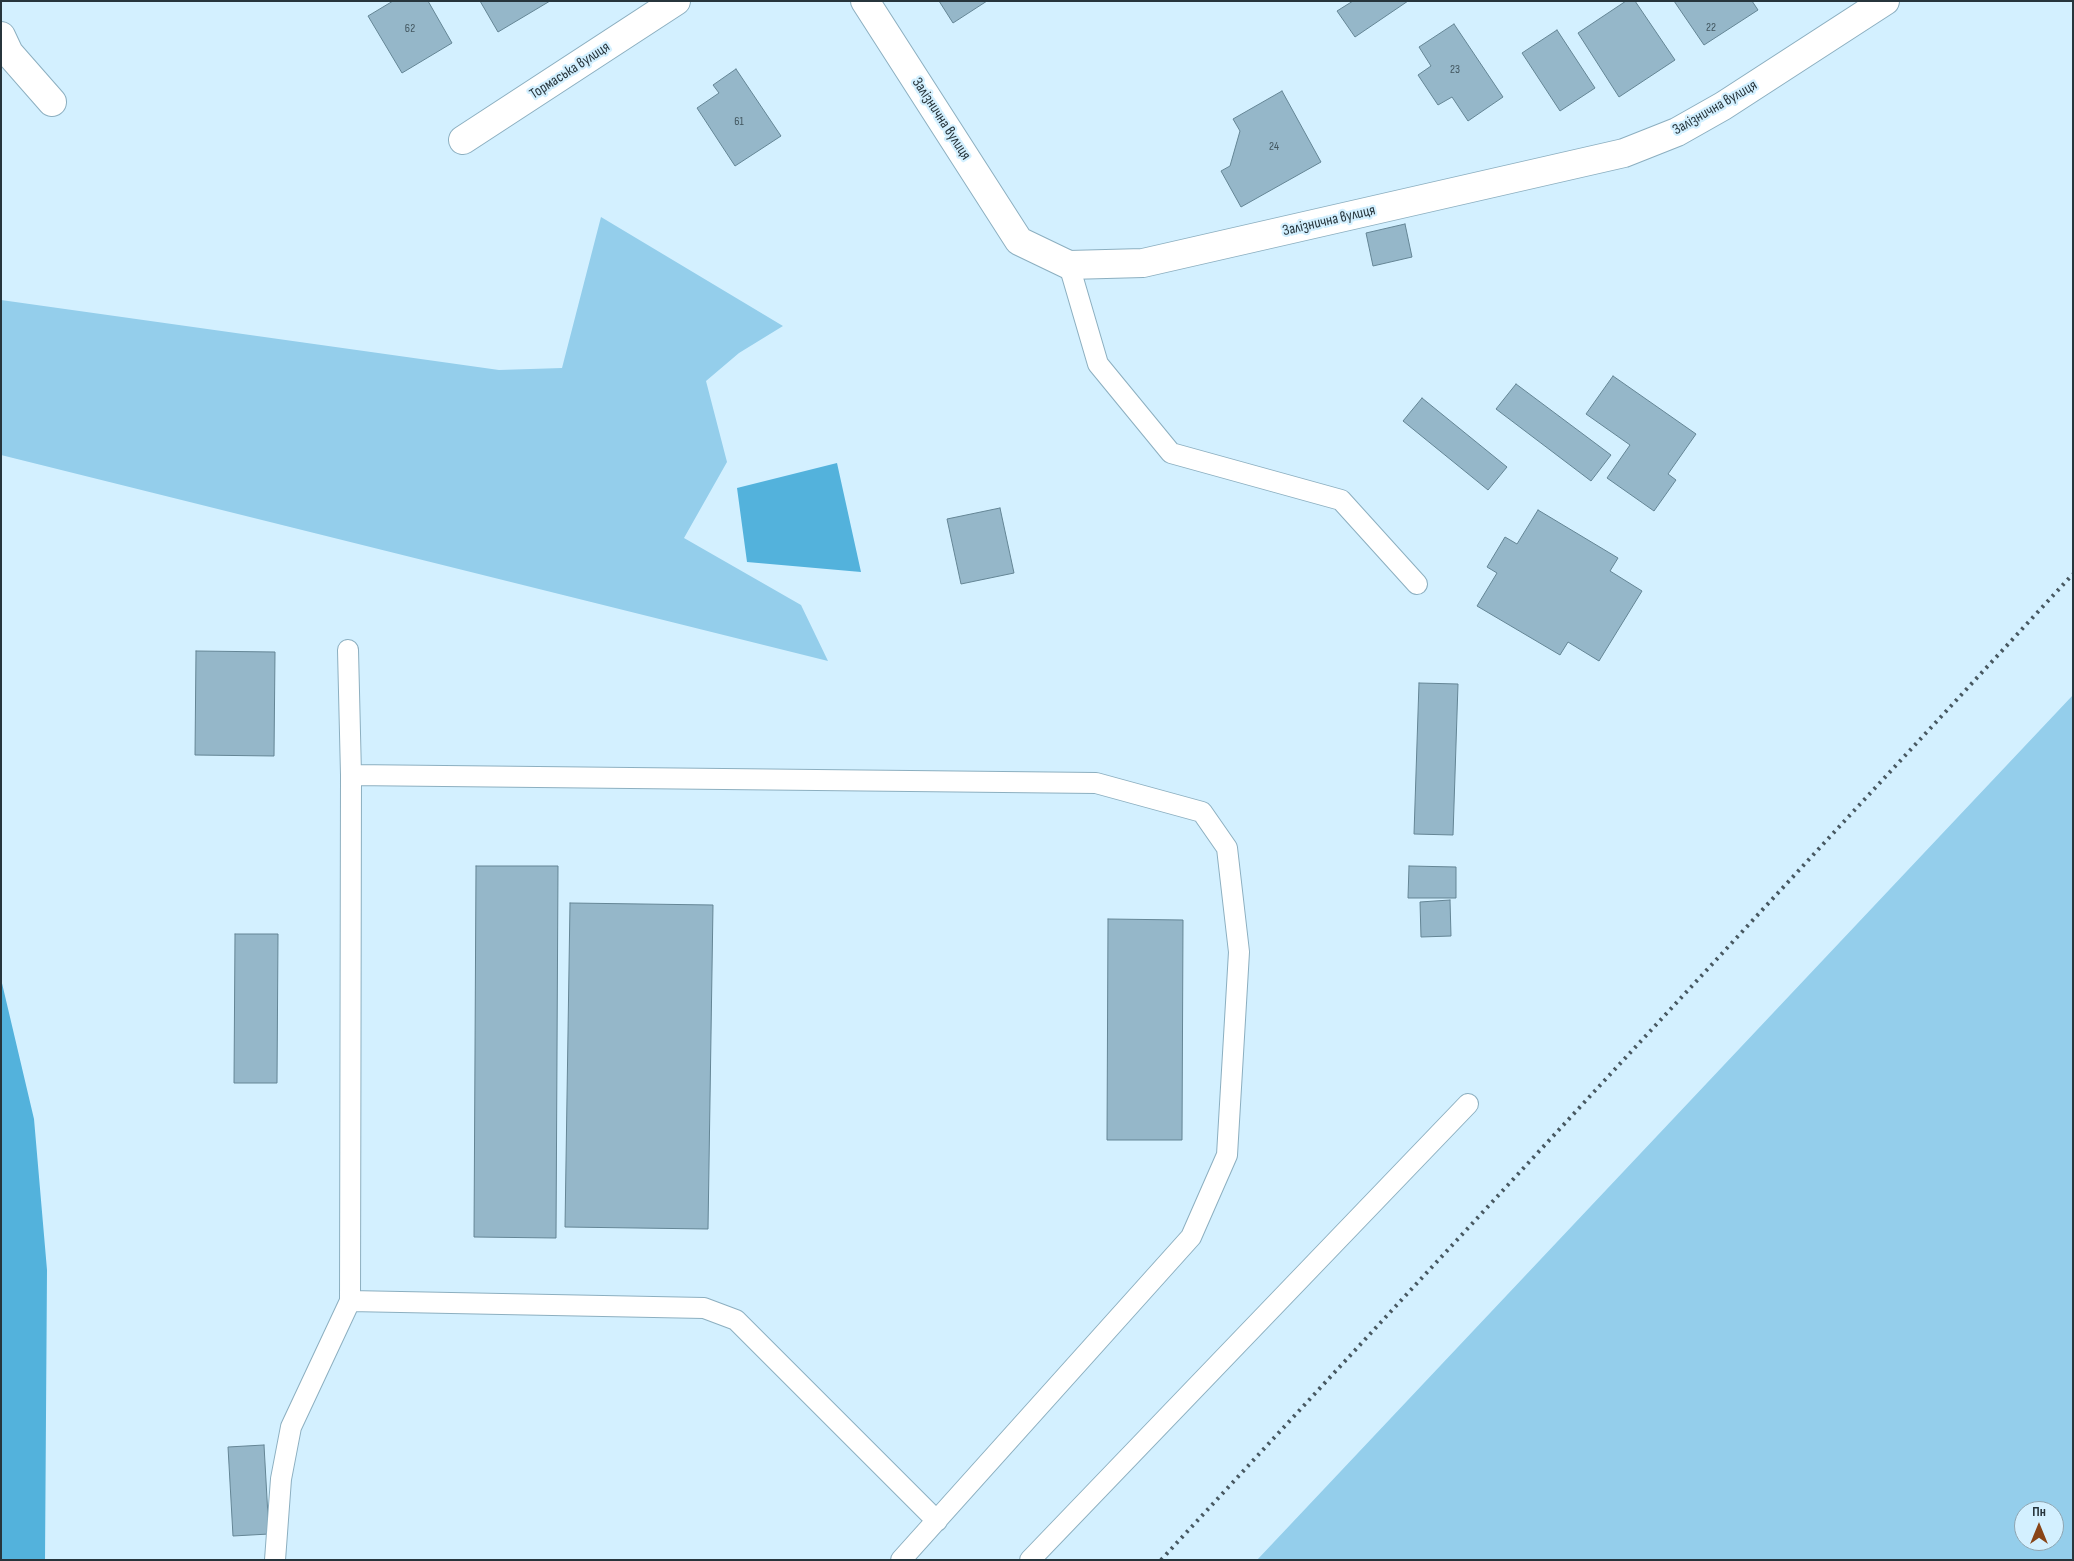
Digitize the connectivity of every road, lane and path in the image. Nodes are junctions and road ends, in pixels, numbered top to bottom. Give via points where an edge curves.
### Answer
1 (676, 1) edge
2 (865, 1) edge
3 (1884, 1) edge
4 (1, 36) edge
5 (52, 102) dead end
6 (463, 140) dead end
7 (1069, 265) junction
8 (1417, 584) dead end
9 (348, 650) dead end
10 (351, 775) junction
11 (1468, 1104) dead end
12 (350, 1301) junction
13 (937, 1521) junction
14 (276, 1560) edge
15 (901, 1560) edge
16 (1030, 1560) edge

1 - 6 street, Тормаська вулиця
2 - 7 street, Залізнична вулиця via 1019,241
3 - 7 street, Залізнична вулиця via 1723,106 1677,132 1624,153 1143,263
4 - 5 street via 9,53
7 - 8 lane via 1098,364 1171,453 1341,500
9 - 10 lane
10 - 12 lane
10 - 13 lane via 1096,783 1202,812 1227,848 1239,952 1227,1155 1191,1238
11 - 16 lane
12 - 13 lane via 704,1308 736,1320
12 - 14 lane via 291,1427 281,1479
13 - 15 lane

